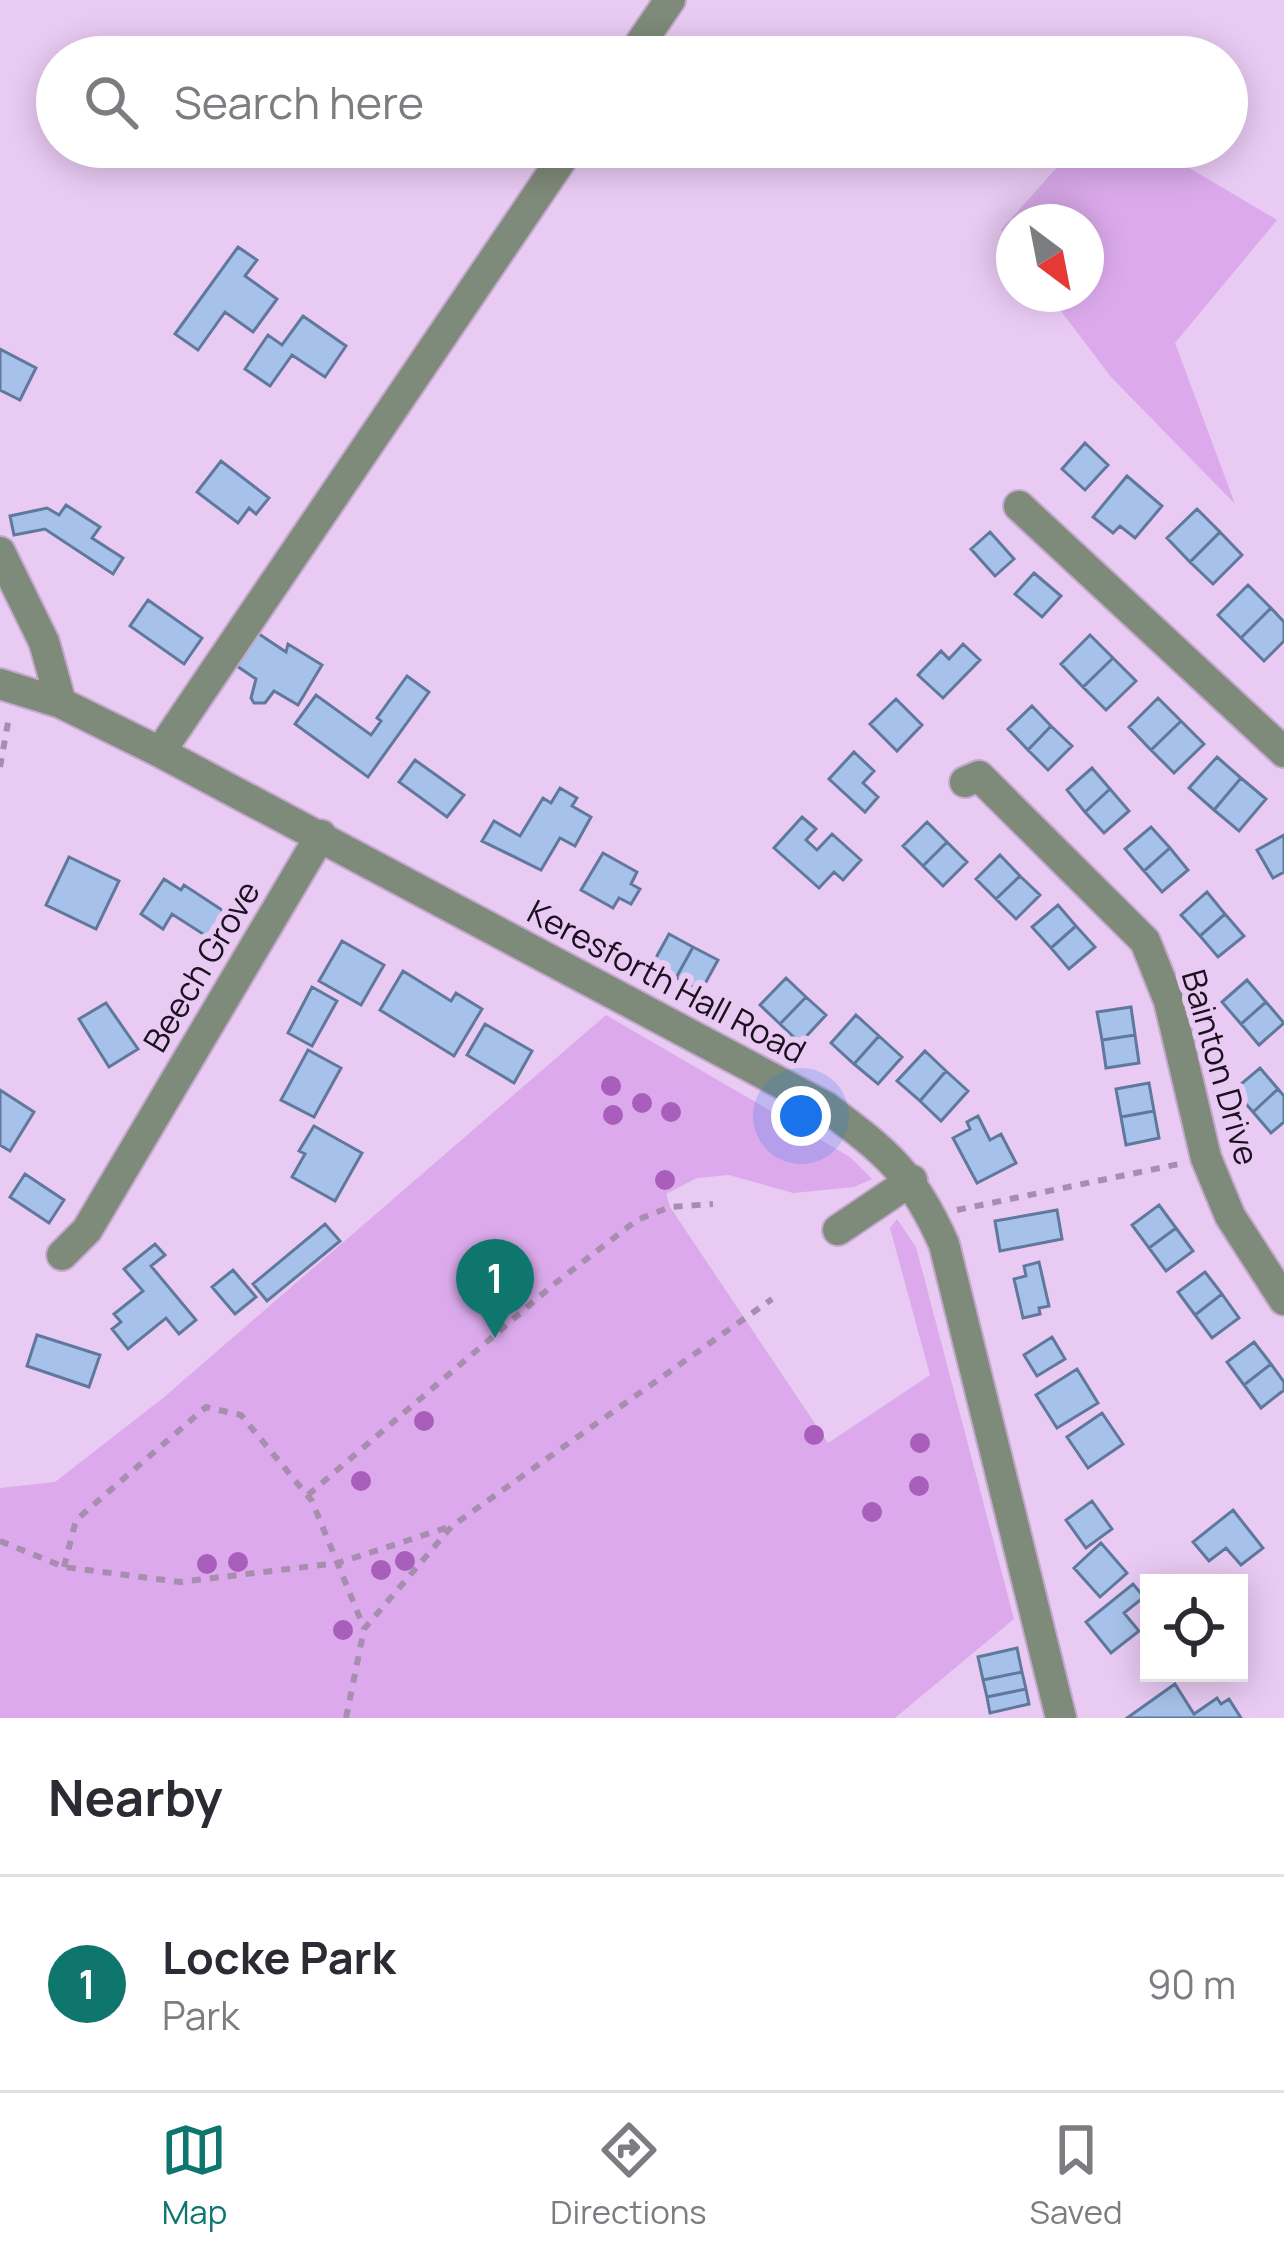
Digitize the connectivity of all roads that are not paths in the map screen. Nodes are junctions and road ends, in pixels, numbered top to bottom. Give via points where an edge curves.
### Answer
1 (670, 0) edge
2 (645, 36) edge
3 (556, 168) edge
4 (1019, 506) dead end
5 (0, 552) edge
6 (7, 685) edge
7 (61, 703) junction
8 (160, 752) junction
9 (1284, 752) edge
10 (965, 782) dead end
11 (321, 835) junction
12 (911, 1180) junction
13 (838, 1230) dead end
14 (62, 1255) dead end
15 (1284, 1300) edge
16 (1060, 1718) edge

1 - 2 street
3 - 8 street
4 - 9 street via 1136,601
5 - 7 street via 44,642
6 - 7 street, Keresforth Hall Road
7 - 8 street, Keresforth Hall Road
8 - 11 street, Keresforth Hall Road
10 - 15 street, Bainton Drive via 980,776 1144,941 1169,1001 1206,1159 1230,1216
11 - 12 street, Keresforth Hall Road via 826,1107
11 - 14 street, Beech Grove via 87,1230
12 - 13 street
12 - 16 street, Keresforth Hall Road via 944,1244

